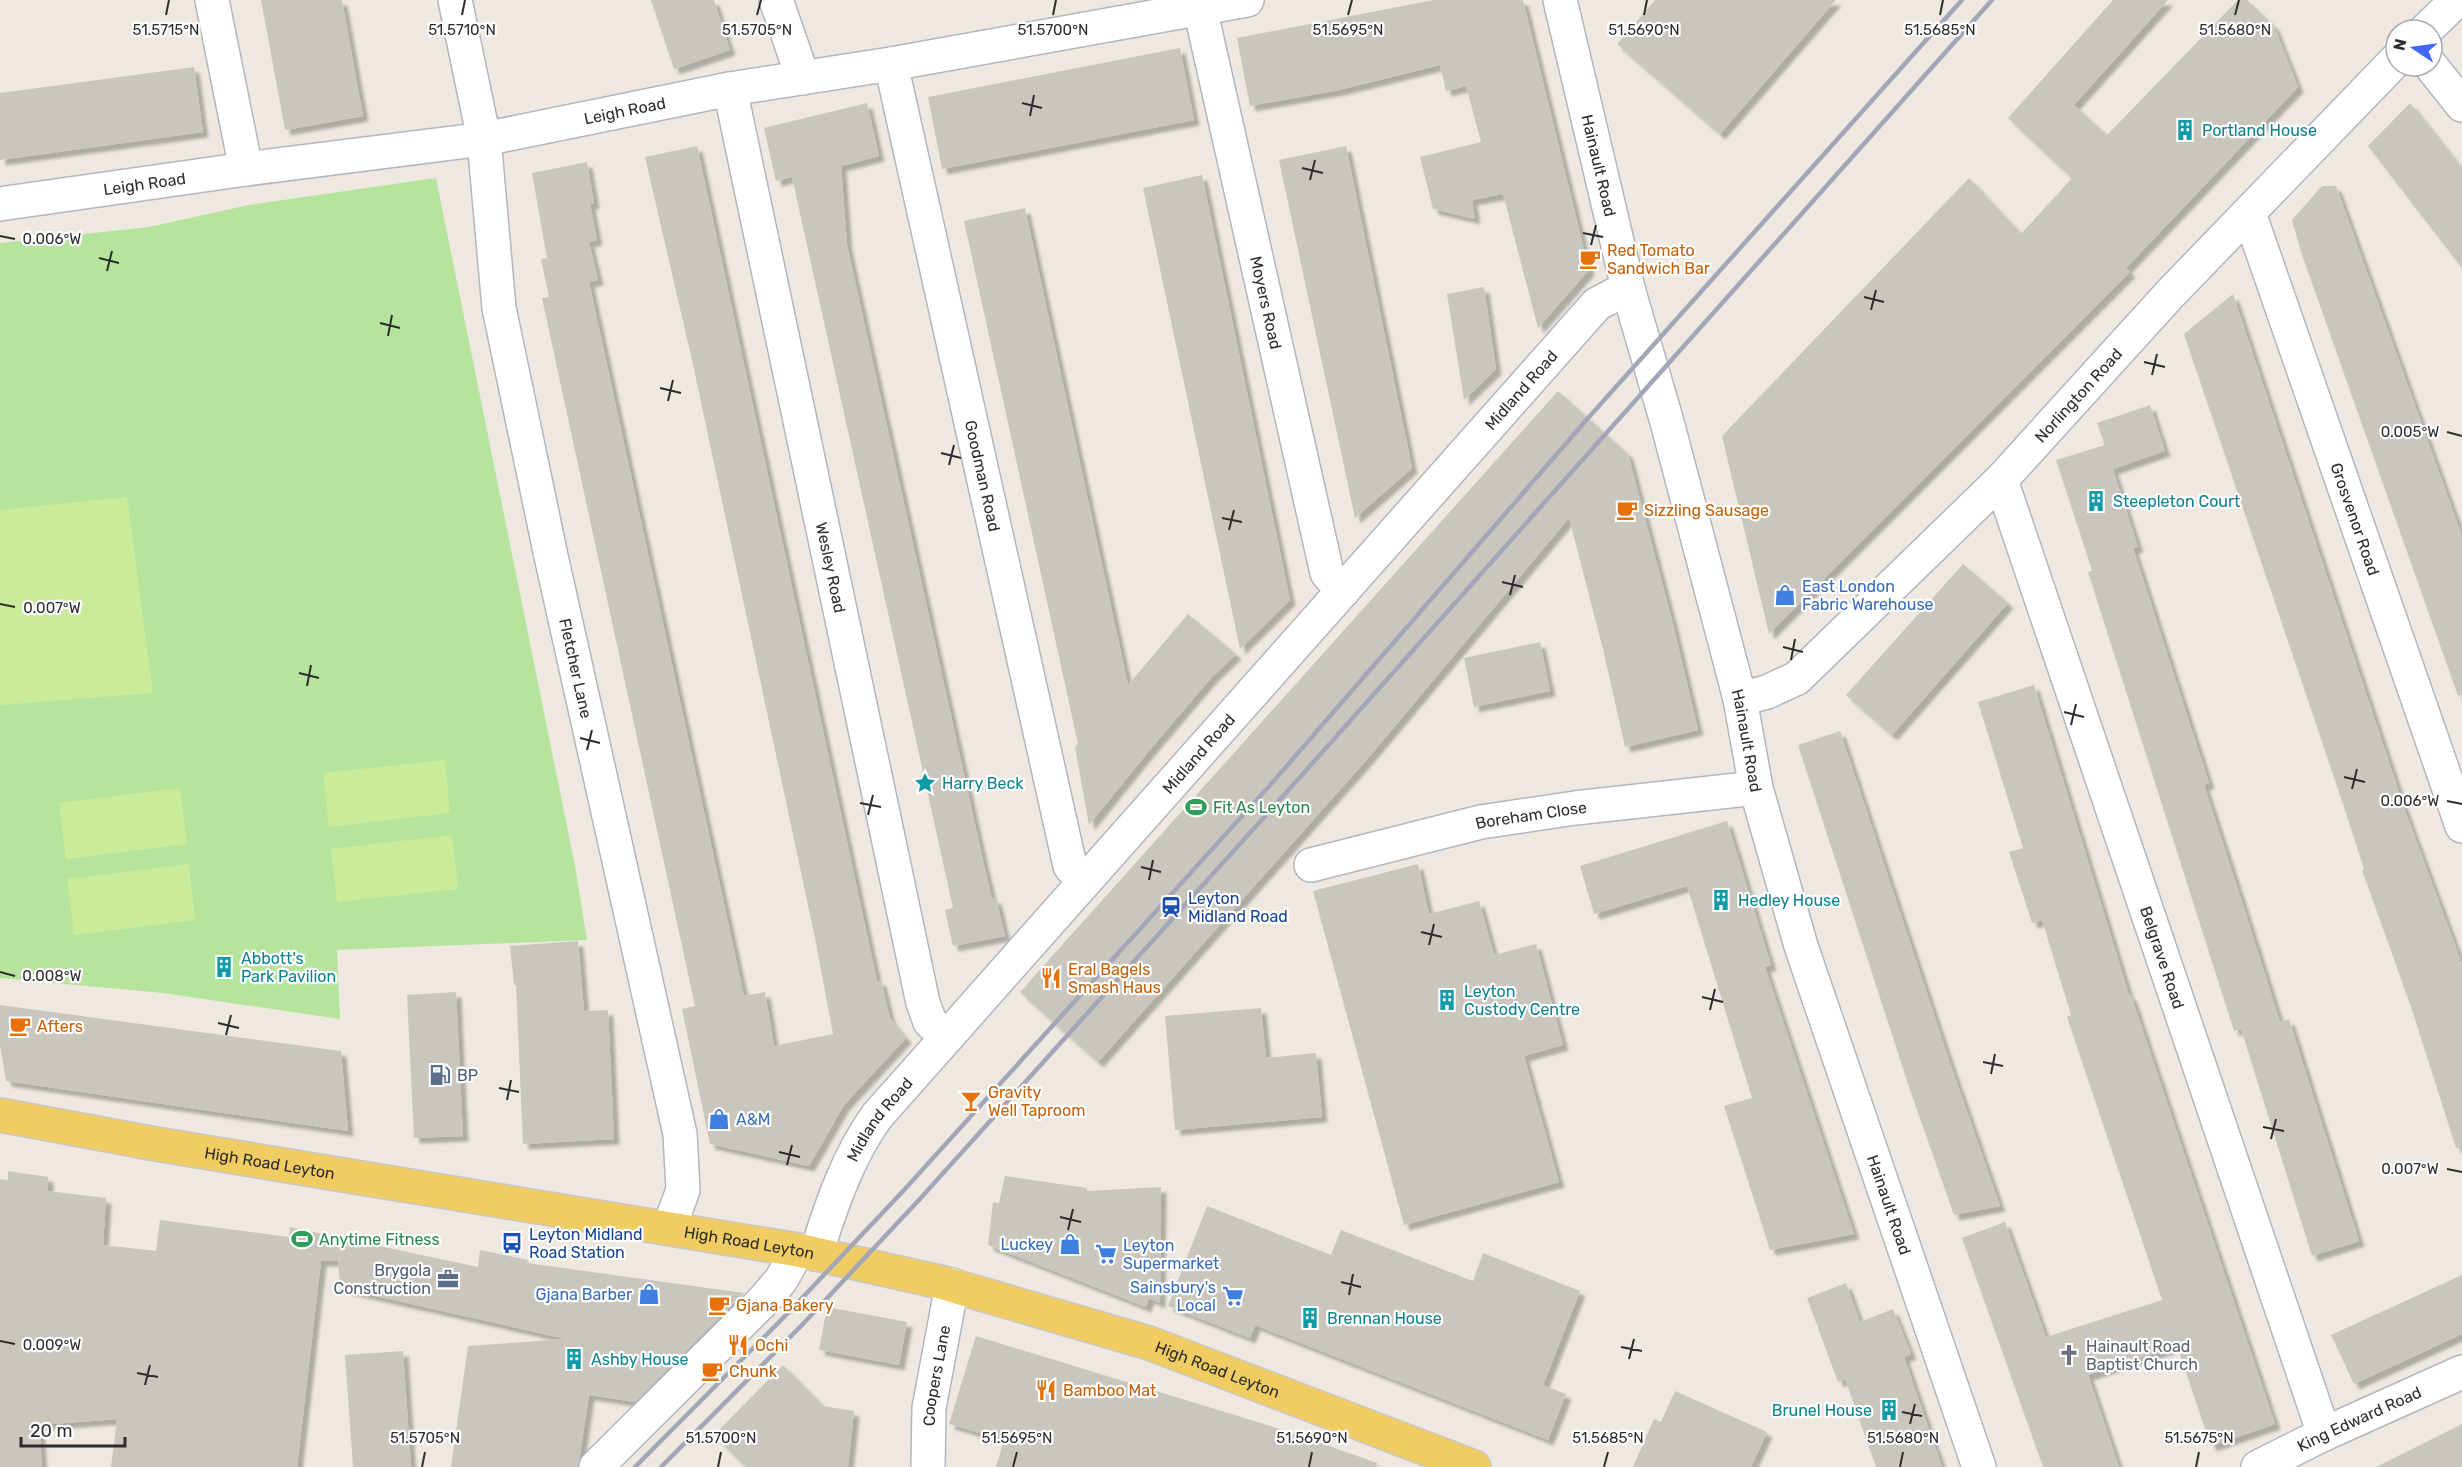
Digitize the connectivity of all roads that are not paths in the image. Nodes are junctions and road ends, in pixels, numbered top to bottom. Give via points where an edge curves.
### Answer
1 (212, 0) edge
2 (455, 0) edge
3 (776, 0) edge
4 (1560, 0) edge
5 (2457, 0) edge
6 (1221, 3) edge
7 (2438, 18) edge
8 (891, 64) junction
9 (2384, 72) edge
10 (803, 78) junction
11 (2441, 78) edge
12 (730, 89) junction
13 (2462, 105) edge
14 (484, 140) junction
15 (246, 169) junction
16 (0, 204) edge
17 (2249, 213) junction
18 (1629, 292) junction
19 (2001, 480) junction
20 (1343, 591) junction
21 (1740, 699) junction
22 (1756, 788) junction
23 (2462, 826) edge
24 (1311, 866) dead end
25 (1084, 882) junction
26 (947, 1037) junction
27 (0, 1115) edge
28 (669, 1228) junction
29 (807, 1252) junction
30 (952, 1286) junction
31 (2462, 1372) edge
32 (2324, 1434) junction
33 (1455, 1463) edge
34 (596, 1467) edge
35 (928, 1467) edge
36 (1979, 1467) edge
37 (2258, 1467) edge

1 - 15 street
2 - 14 street, Fletcher Lane
3 - 10 street
4 - 18 street, Hainault Road
5 - 7 street
6 - 8 street, Leigh Road
6 - 20 street, Moyers Road via 1327,573
8 - 10 street, Leigh Road
8 - 25 street, Goodman Road via 1070,866
9 - 17 street, Norlington Road
10 - 12 street, Leigh Road
11 - 13 street
12 - 14 street, Leigh Road
12 - 26 street, Wesley Road via 923,1003 930,1022
14 - 15 street, Leigh Road
14 - 28 street, Fletcher Lane via 499,308 680,1134 684,1190
15 - 16 street, Leigh Road
17 - 19 street, Norlington Road
17 - 23 street, Grosvenor Road
18 - 20 street, Midland Road via 1597,304
18 - 21 street, Hainault Road
19 - 21 street, Norlington Road via 1797,678
19 - 32 street, Belgrave Road
20 - 25 street, Midland Road
21 - 22 street, Hainault Road
22 - 24 street, Boreham Close via 1481,822
22 - 36 street, Hainault Road via 1801,946
25 - 26 street, Midland Road
26 - 29 street, Midland Road via 863,1135
27 - 28 main road, High Road Leyton
28 - 29 main road, High Road Leyton
29 - 30 main road, High Road Leyton
29 - 34 street, Midland Road
30 - 33 main road, High Road Leyton via 1149,1343
30 - 35 street, Coopers Lane via 929,1408
31 - 32 street, King Edward Road
32 - 37 street, King Edward Road

